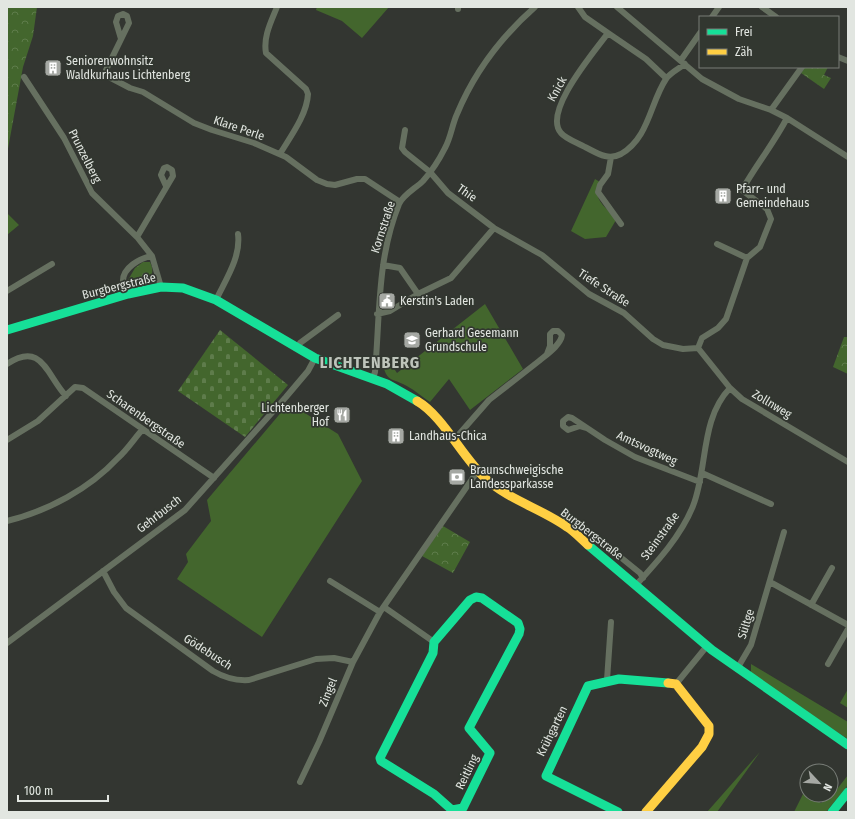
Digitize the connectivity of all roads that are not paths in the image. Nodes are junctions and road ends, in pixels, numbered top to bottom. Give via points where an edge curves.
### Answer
1 (277, 7) edge
2 (535, 7) edge
3 (578, 7) edge
4 (617, 7) edge
5 (719, 7) edge
6 (762, 7) edge
7 (713, 16) edge
8 (775, 16) edge
9 (608, 33) junction
10 (699, 35) edge
11 (121, 39) dead end
12 (683, 62) junction
13 (801, 68) edge
14 (24, 77) dead end
15 (666, 78) junction
16 (772, 110) junction
17 (787, 118) junction
18 (405, 130) dead end
19 (280, 154) junction
20 (611, 157) junction
21 (848, 157) edge
22 (430, 172) junction
23 (166, 186) dead end
24 (400, 202) junction
25 (621, 224) dead end
26 (494, 228) junction
27 (238, 234) dead end
28 (137, 237) junction
29 (717, 244) dead end
30 (152, 256) junction
31 (747, 258) junction
32 (52, 264) dead end
33 (383, 265) junction
34 (161, 287) junction
35 (7, 291) edge
36 (128, 294) junction
37 (418, 294) junction
38 (216, 300) junction
39 (378, 314) junction
40 (338, 315) dead end
41 (7, 330) edge
42 (296, 348) junction
43 (698, 348) junction
44 (547, 354) dead end
45 (315, 358) junction
46 (7, 364) edge
47 (373, 378) junction
48 (730, 388) junction
49 (66, 396) junction
50 (587, 428) dead end
51 (142, 430) junction
52 (7, 440) edge
53 (454, 440) junction
54 (848, 462) edge
55 (477, 472) junction
56 (702, 473) junction
57 (214, 478) junction
58 (700, 482) junction
59 (771, 504) dead end
60 (7, 521) edge
61 (563, 524) junction
62 (784, 532) dead end
63 (832, 568) dead end
64 (103, 571) junction
65 (643, 578) junction
66 (330, 581) dead end
67 (770, 582) junction
68 (636, 585) junction
69 (811, 605) junction
70 (382, 610) junction
71 (611, 622) dead end
72 (848, 625) edge
73 (848, 629) edge
74 (7, 642) edge
75 (434, 642) junction
76 (707, 646) junction
77 (352, 662) junction
78 (828, 664) dead end
79 (737, 669) junction
80 (606, 680) junction
81 (676, 684) junction
82 (848, 744) edge
83 (300, 782) dead end
84 (848, 792) edge
85 (618, 812) edge
86 (646, 812) edge
87 (832, 812) edge

1 - 19 street via 265,40 266,53 308,94 300,118
2 - 22 street, Kornstraße via 516,24 493,51 471,86 456,115 453,131 445,148
3 - 9 street via 586,17
4 - 12 street
5 - 7 street
6 - 8 street
9 - 15 street via 646,59
9 - 20 street, Knick via 579,72 562,101 556,123 561,133 602,156
10 - 12 street
11 - 19 street, Klare Perle via 106,70 107,76 143,92 194,123
12 - 15 street
12 - 16 street via 702,80 722,91
13 - 16 street
14 - 28 street, Prunzelberg via 64,138 92,194
15 - 20 street via 644,129 627,150
16 - 17 street
17 - 21 street
17 - 31 street via 742,190 768,208 771,219 760,247
18 - 22 street, Thie via 403,150
19 - 24 street, Klare Perle via 317,180 327,184 335,185 357,178 365,179
20 - 25 street via 608,174 598,192
22 - 24 street, Kornstraße
22 - 26 street, Thie via 448,193
23 - 28 street
24 - 33 street, Kornstraße via 387,241
26 - 37 street via 451,278
26 - 43 street, Tiefe Straße via 542,254 589,294 624,313 663,345 683,350
27 - 38 street via 239,245 232,267
28 - 30 street, Prunzelberg
29 - 31 street
30 - 34 street, Prunzelberg
30 - 36 street via 136,262 124,275 123,283
31 - 43 street via 726,319 721,326 704,336
32 - 35 street
33 - 37 street via 400,268
33 - 39 street, Kornstraße
34 - 36 street, Burgbergstraße
34 - 38 street, Burgbergstraße via 183,288
36 - 41 street, Burgbergstraße
37 - 39 street via 390,311
38 - 42 street, Burgbergstraße
39 - 47 street, Kornstraße via 376,372
40 - 42 street
42 - 45 street, Burgbergstraße
43 - 48 street, Zollnweg
44 - 53 street via 489,400
45 - 47 street, Burgbergstraße
45 - 57 street, Gehrbusch via 286,397
46 - 49 street via 22,356 30,355 38,359
47 - 53 street, Burgbergstraße via 424,406
48 - 54 street, Zollnweg via 742,399
48 - 56 street, Steinstraße via 718,402 712,416
49 - 51 street, Scharenbergstraße via 75,387 83,388
49 - 52 street via 38,421
50 - 58 street, Amtsvogtweg via 635,457
51 - 57 street, Scharenbergstraße
51 - 60 street via 119,458 97,478 63,500 26,517
53 - 55 street, Burgbergstraße
55 - 61 street, Burgbergstraße via 497,488
55 - 70 street, Zingel
56 - 58 street, Steinstraße
56 - 59 street
57 - 64 street, Gehrbusch via 185,510
58 - 65 street, Steinstraße via 687,520
61 - 65 street via 569,516 571,517
61 - 68 street, Burgbergstraße
62 - 67 street, Sültge
63 - 69 street
64 - 74 street, Gehrbusch
64 - 77 street, Gödebusch via 126,608 226,678 249,680 316,659 334,658
65 - 68 street, Steinstraße
66 - 70 street
67 - 69 street
67 - 79 street, Sültge via 751,645
68 - 76 street, Burgbergstraße
69 - 72 street
70 - 75 street
70 - 77 street, Zingel
71 - 80 street
73 - 78 street
75 - 75 street, Reitling via 433,653 380,758 434,794 452,810 458,810 463,808 490,752 469,728 520,629 518,623 482,598 476,597 470,600
76 - 79 street, Burgbergstraße
76 - 81 street
77 - 83 street, Zingel
79 - 82 street, Burgbergstraße
80 - 81 street, Krühgarten
80 - 85 street, Krühgarten via 588,686 546,776
81 - 86 street via 709,726 709,734 702,747
84 - 87 street

